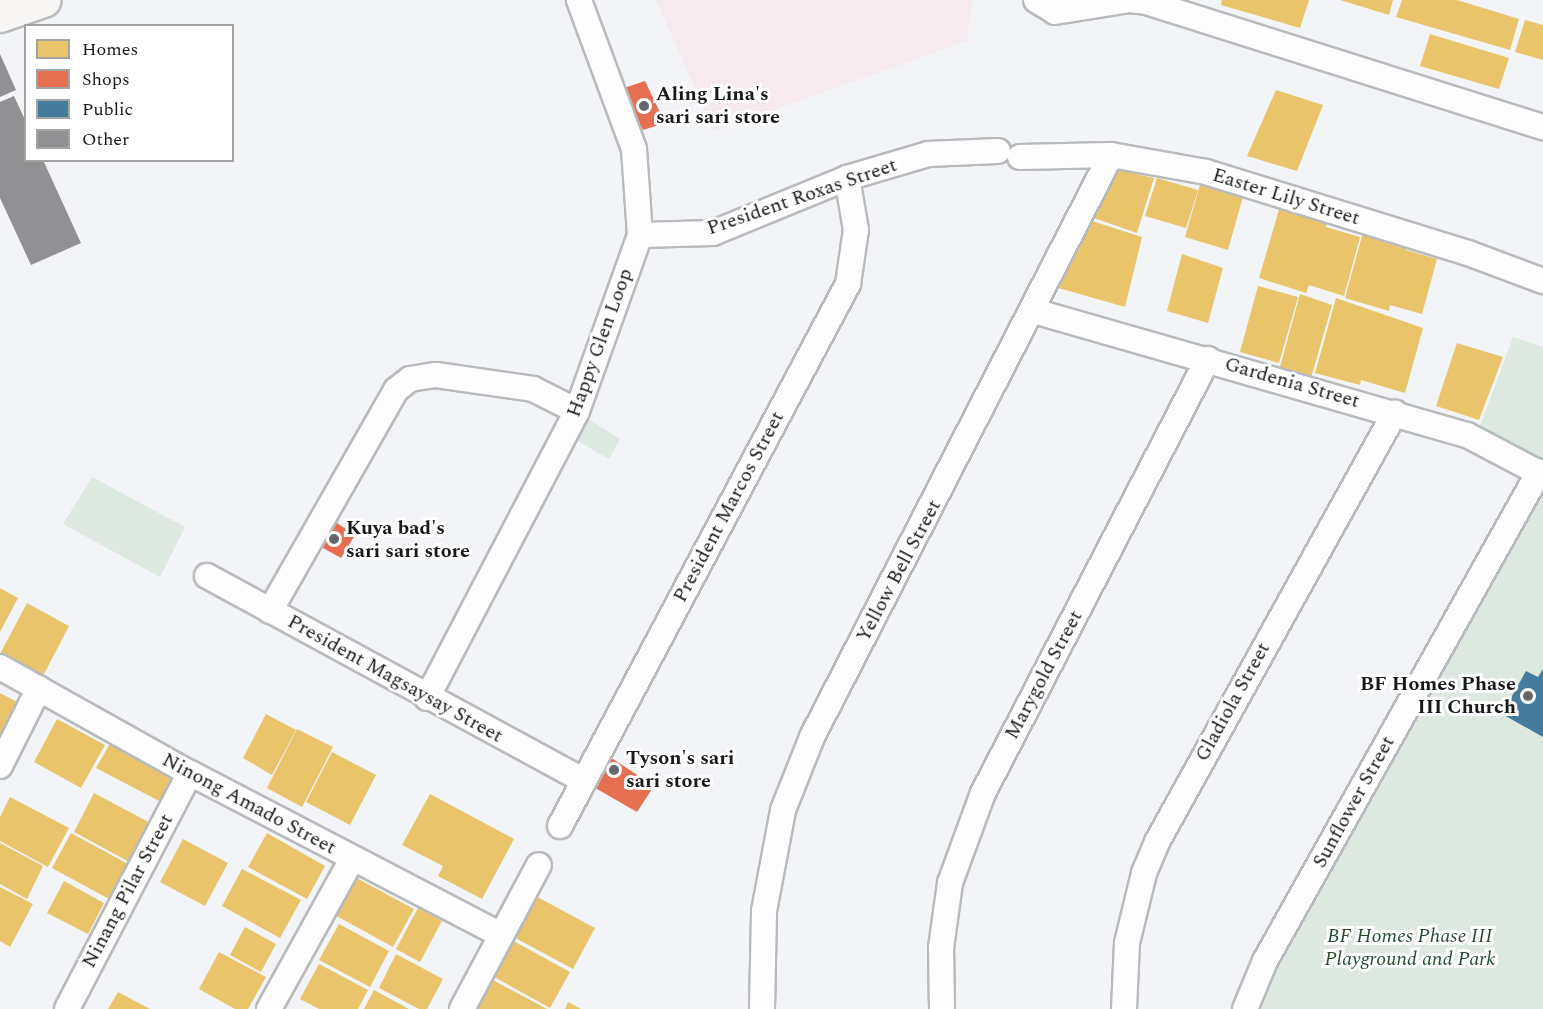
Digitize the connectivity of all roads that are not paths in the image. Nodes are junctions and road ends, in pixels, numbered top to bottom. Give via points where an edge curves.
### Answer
1 (43, 0) edge
2 (579, 0) edge
3 (1036, 0) edge
4 (0, 15) edge
5 (1543, 127) edge
6 (1009, 154) joint
7 (1111, 155) junction
8 (847, 178) junction
9 (640, 235) junction
10 (1543, 281) edge
11 (1034, 311) junction
12 (1208, 360) junction
13 (577, 411) junction
14 (1395, 412) junction
15 (1541, 473) edge
16 (207, 576) dead end
17 (270, 611) junction
18 (0, 667) edge
19 (39, 688) junction
20 (427, 698) junction
21 (0, 766) edge
22 (190, 773) junction
23 (584, 781) junction
24 (560, 826) dead end
25 (352, 859) junction
26 (539, 865) dead end
27 (501, 935) junction
28 (67, 1009) edge
29 (269, 1009) edge
30 (462, 1009) edge
31 (762, 1009) edge
32 (942, 1009) edge
33 (1124, 1009) edge
34 (1245, 1009) edge

1 - 4 main road
2 - 9 street, Happy Glen Loop via 634,149
3 - 5 street via 1055,12 1146,2
6 - 7 street, Easter Lily Street
6 - 8 street, President Roxas Street via 928,154
7 - 10 street, Easter Lily Street via 1206,172 1468,253
7 - 11 street, Yellow Bell Street
8 - 9 street, President Roxas Street via 712,233
8 - 23 street, President Marcos Street via 856,230 848,284
9 - 13 street, Happy Glen Loop
11 - 12 street, Gardenia Street
11 - 31 street, Yellow Bell Street via 812,737 787,800 764,911
12 - 14 street, Gardenia Street
12 - 32 street, Marygold Street via 983,793 950,884 941,948
13 - 17 street via 533,389 436,375 410,379 396,390
13 - 20 street, Happy Glen Loop
14 - 15 street, Gardenia Street via 1467,435
14 - 33 street, Gladiola Street via 1157,842 1144,873 1129,933 1122,983
15 - 34 street, Sunflower Street via 1265,962
16 - 17 street, President Magsaysay Street
17 - 20 street, President Magsaysay Street
18 - 19 street, Ninong Amado Street
19 - 21 street
19 - 22 street, Ninong Amado Street
20 - 23 street, President Magsaysay Street
22 - 25 street, Ninong Amado Street
22 - 28 street, Ninang Pilar Street
23 - 24 street, President Marcos Street
25 - 27 street, Ninong Amado Street
25 - 29 street
26 - 27 street
27 - 30 street

